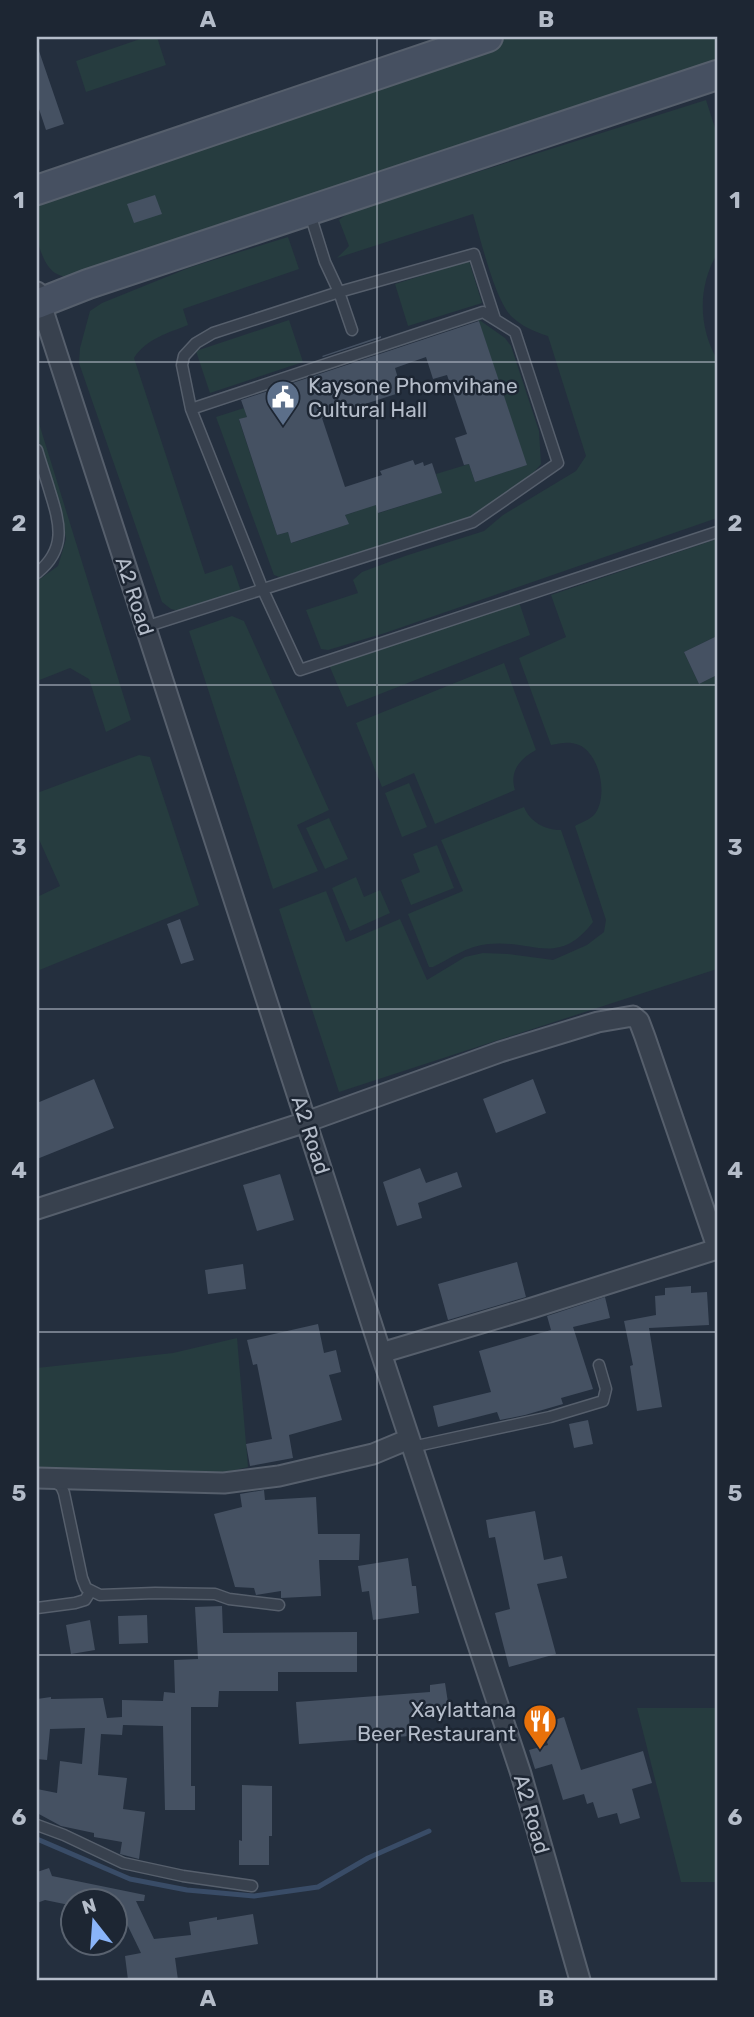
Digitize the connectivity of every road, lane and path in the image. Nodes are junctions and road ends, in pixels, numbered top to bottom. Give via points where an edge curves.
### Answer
1 (488, 37) edge
2 (717, 75) edge
3 (37, 190) edge
4 (309, 210) junction
5 (339, 292) junction
6 (38, 299) edge
7 (495, 319) junction
8 (352, 330) dead end
9 (191, 409) junction
10 (37, 450) edge
11 (717, 533) edge
12 (37, 573) edge
13 (263, 590) junction
14 (145, 627) junction
15 (306, 1122) junction
16 (37, 1209) edge
17 (717, 1248) edge
18 (382, 1353) junction
19 (599, 1365) dead end
20 (411, 1443) junction
21 (43, 1478) edge
22 (90, 1592) junction
23 (279, 1605) dead end
24 (37, 1608) edge
25 (37, 1825) edge
26 (252, 1886) dead end
27 (580, 1980) edge

1 - 3 street
2 - 4 street
4 - 5 lane
4 - 6 street
5 - 7 lane via 474,254
5 - 8 lane
5 - 9 lane via 213,333 196,343 182,365
6 - 14 street, A2 Road
7 - 9 lane via 483,312
7 - 13 lane via 515,332 558,463 473,522
9 - 13 lane
10 - 12 lane via 59,520 59,536 54,554
11 - 13 lane via 300,670
13 - 14 lane
14 - 15 street, A2 Road
15 - 16 street
15 - 17 street via 500,1052 633,1016 645,1037
15 - 18 street, A2 Road
17 - 18 street
18 - 20 street, A2 Road
19 - 20 lane via 606,1389 604,1401 550,1417
20 - 21 street via 279,1476 224,1483
20 - 27 street, A2 Road via 521,1774
21 - 22 lane via 61,1486 64,1493 82,1578
22 - 23 lane via 215,1594
22 - 24 lane via 85,1600
25 - 26 lane via 123,1863

